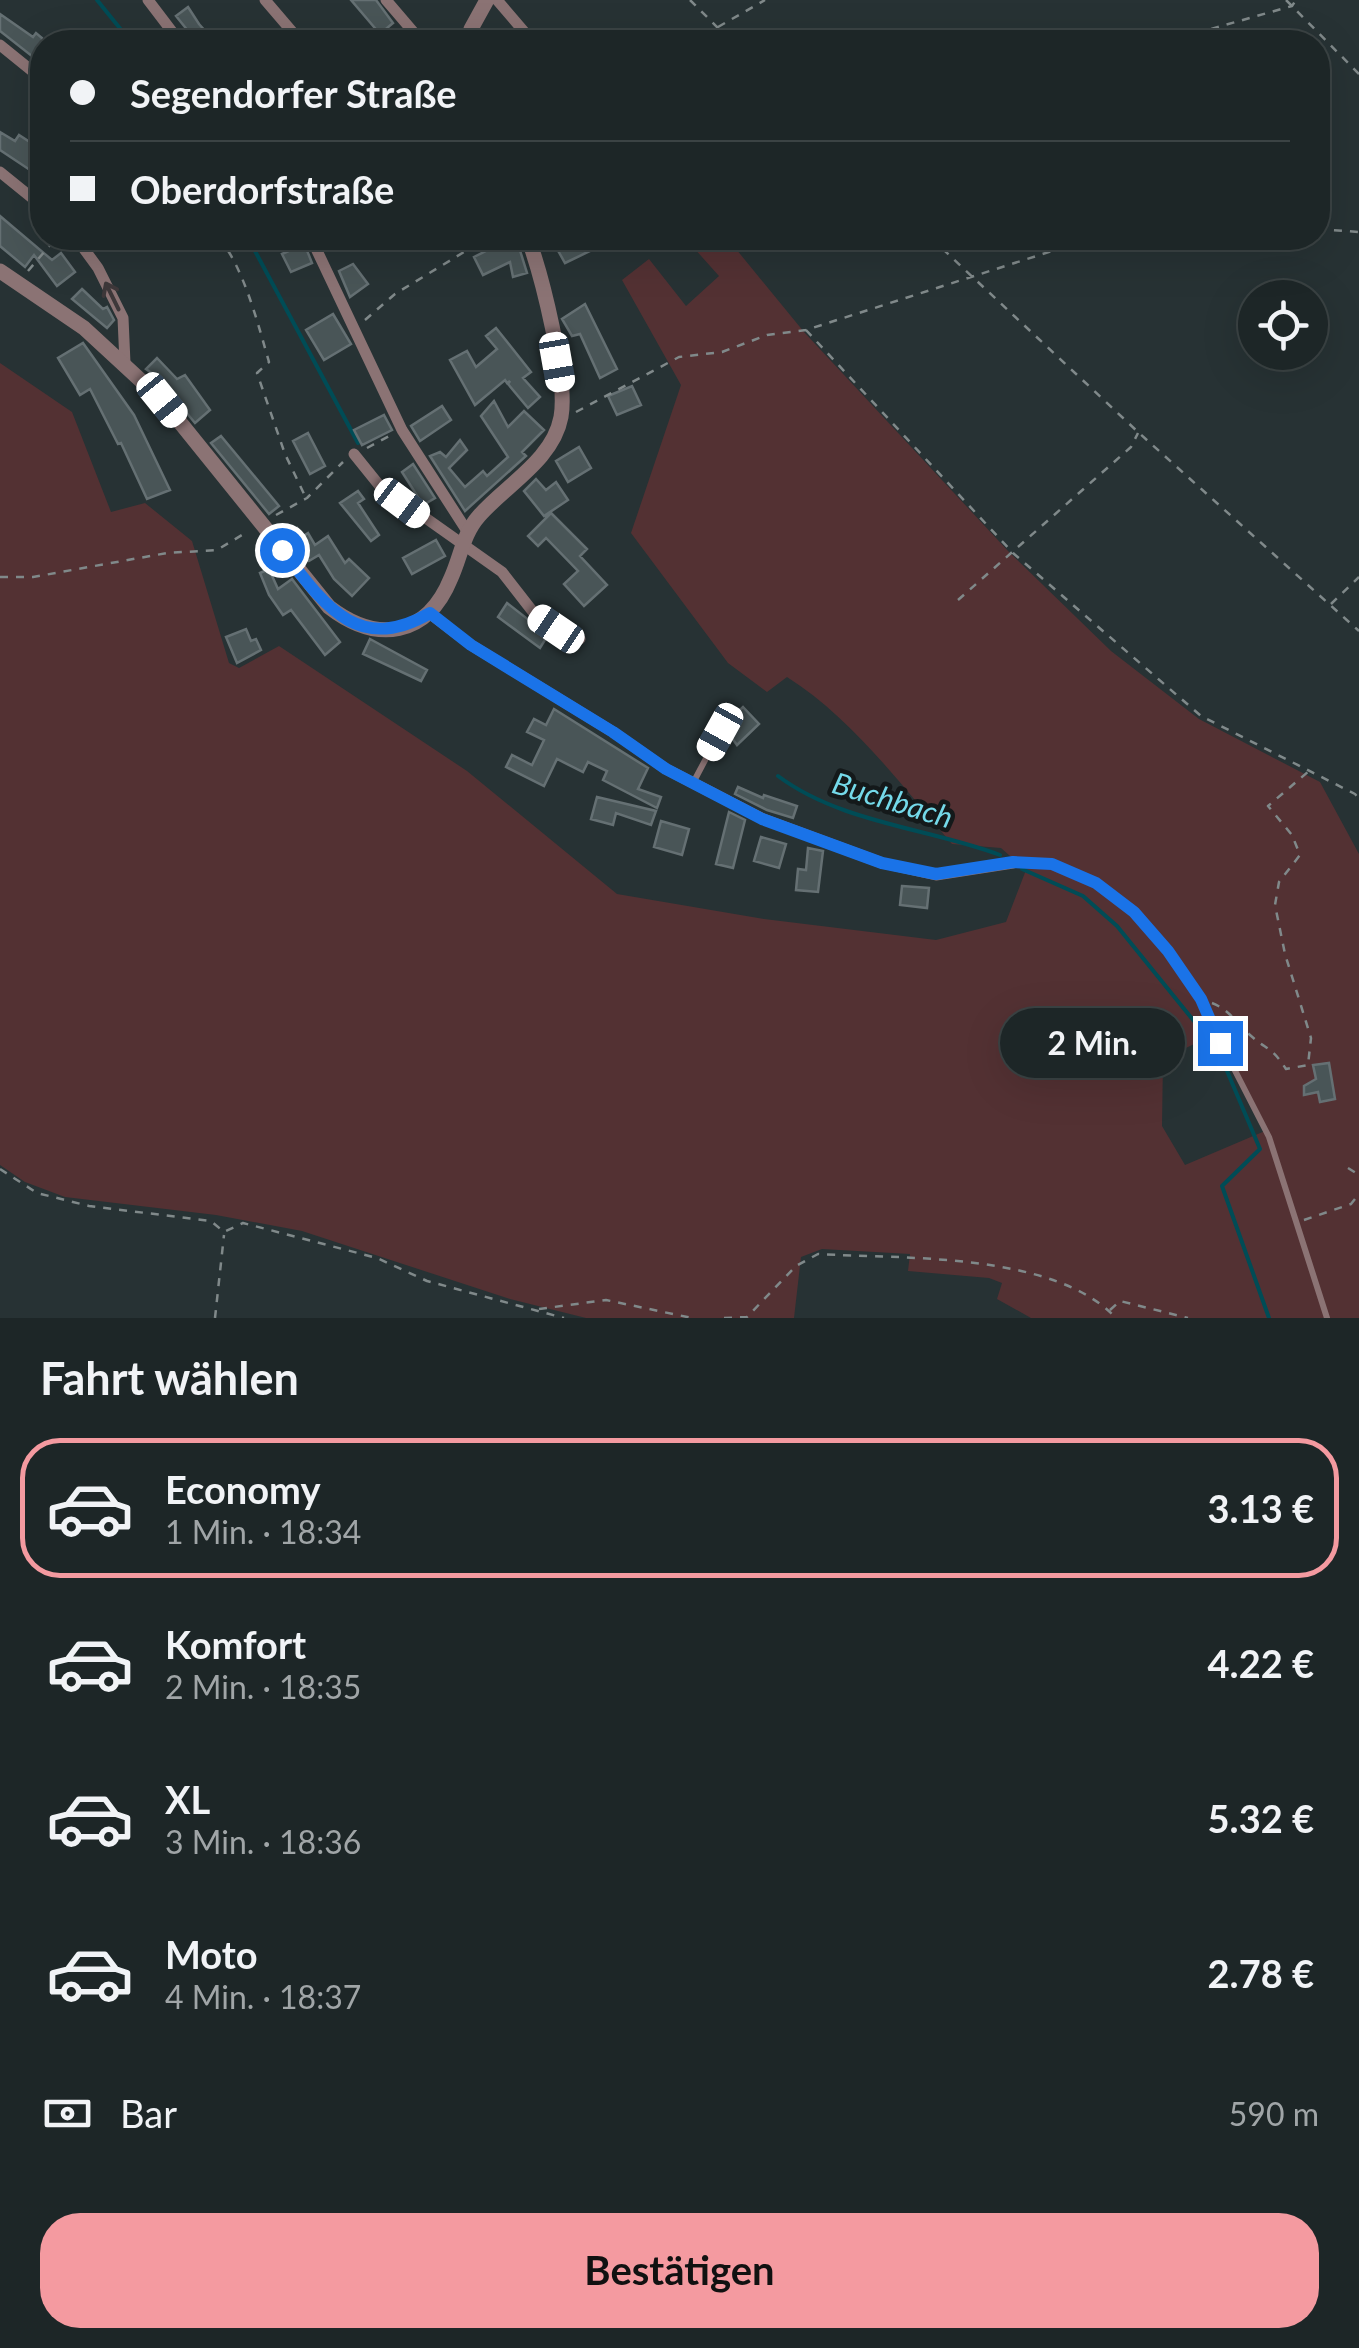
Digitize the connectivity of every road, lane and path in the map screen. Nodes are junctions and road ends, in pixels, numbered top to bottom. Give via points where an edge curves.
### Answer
1 (148, 0) edge
2 (266, 0) edge
3 (386, 0) edge
4 (487, 0) edge
5 (497, 0) edge
6 (690, 0) edge
7 (765, 0) edge
8 (1286, 0) edge
9 (1296, 0) edge
10 (1292, 6) junction
11 (716, 28) junction
12 (171, 30) edge
13 (291, 30) edge
14 (412, 30) edge
15 (471, 30) edge
16 (523, 30) edge
17 (718, 30) edge
18 (1208, 30) edge
19 (1316, 30) edge
20 (0, 45) edge
21 (1330, 45) edge
22 (30, 69) edge
23 (1359, 74) edge
24 (0, 172) edge
25 (30, 196) edge
26 (1330, 231) edge
27 (1359, 232) edge
28 (46, 250) edge
29 (85, 250) edge
30 (229, 250) edge
31 (316, 250) edge
32 (466, 250) edge
33 (531, 250) edge
34 (944, 250) edge
35 (1058, 250) edge
36 (0, 271) edge
37 (971, 276) junction
38 (23, 277) dead end
39 (352, 328) junction
40 (806, 330) junction
41 (125, 363) junction
42 (561, 418) junction
43 (402, 430) junction
44 (1138, 432) junction
45 (354, 454) junction
46 (306, 498) junction
47 (261, 524) junction
48 (464, 538) junction
49 (1013, 553) junction
50 (0, 577) edge
51 (1359, 577) edge
52 (958, 600) dead end
53 (1330, 606) junction
54 (430, 613) junction
55 (1359, 632) edge
56 (580, 638) dead end
57 (720, 732) dead end
58 (1309, 772) junction
59 (692, 784) junction
60 (1357, 791) edge
61 (1359, 799) edge
62 (1013, 862) joint
63 (1201, 999) junction
64 (1348, 1168) dead end
65 (0, 1169) edge
66 (1359, 1175) edge
67 (1359, 1194) edge
68 (1298, 1222) junction
69 (224, 1232) junction
70 (538, 1309) junction
71 (1109, 1310) junction
72 (216, 1318) edge
73 (564, 1318) edge
74 (692, 1318) edge
75 (724, 1318) edge
76 (1116, 1318) edge
77 (1188, 1318) edge
78 (1328, 1318) edge

1 - 12 street
2 - 13 street
3 - 14 street
4 - 15 street
5 - 16 street
6 - 11 path
7 - 11 path
8 - 10 path
9 - 10 path
10 - 18 path
10 - 19 path
11 - 17 path
20 - 22 street
21 - 23 path
24 - 25 street
26 - 27 path
28 - 38 path
41 -> 29 street via 123,318
30 - 46 path via 269,362 257,373
31 - 39 street
32 - 39 path
33 - 42 street via 561,382
34 - 37 path
35 - 37 path
36 - 41 street
37 - 40 path
37 - 44 path
39 - 43 street
40 - 42 path via 679,357
40 - 49 path
41 - 47 street
42 - 48 street via 527,472
43 - 45 path
43 - 48 street
44 - 49 path via 1131,447
44 - 53 path
45 - 46 path
45 - 48 street via 379,485
46 - 47 path
47 - 50 path via 217,550
47 - 54 street via 329,607 360,627 394,630
48 - 54 street
48 - 56 street via 538,617
49 - 52 path
49 - 58 path via 1201,716
51 - 53 path
53 - 55 path
54 - 59 street
57 - 59 lane
58 - 60 path
58 - 63 path via 1268,806 1300,855 1279,882 1275,905 1311,1038 1308,1065 1286,1070 1226,1008
59 - 62 street via 762,819 882,863 936,874
60 - 61 path
62 - 63 lane via 1052,864 1096,883 1134,912
63 - 68 lane via 1269,1137
64 - 66 path
65 - 69 path via 36,1194 211,1222
67 - 68 path via 1351,1204
68 - 78 lane
69 - 70 path via 243,1224 262,1228
69 - 72 path
70 - 73 path
70 - 74 path via 606,1300
71 - 75 path via 1070,1286 1026,1271 818,1254 796,1266 747,1317
71 - 76 path
71 - 77 path via 1120,1301

